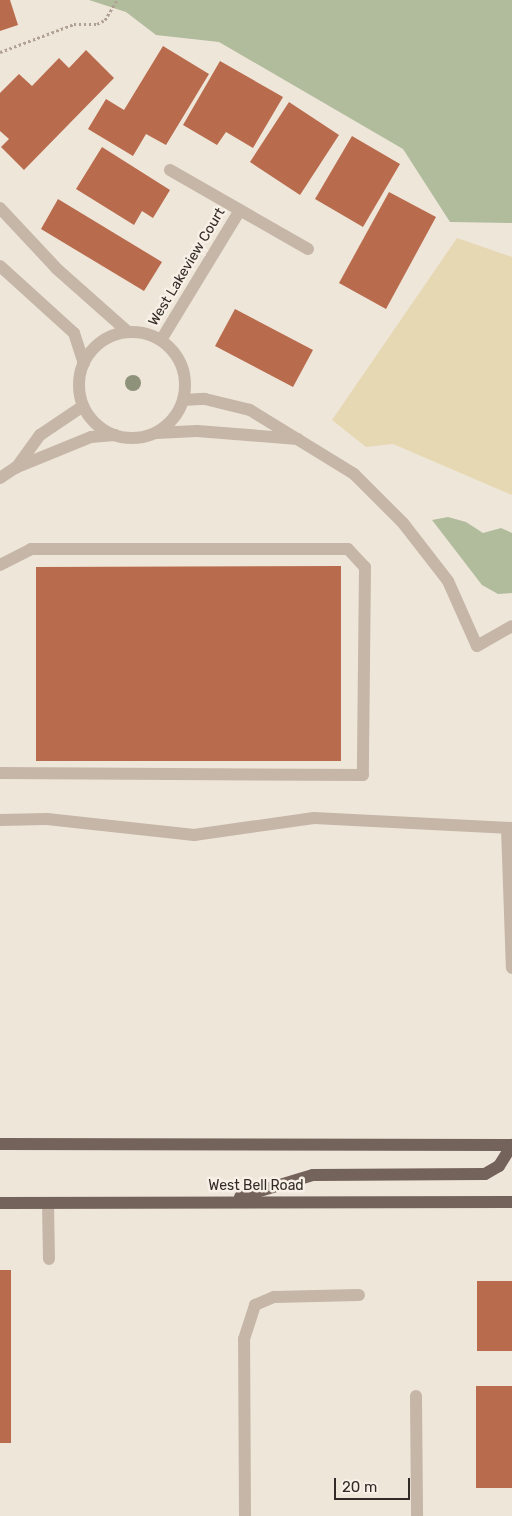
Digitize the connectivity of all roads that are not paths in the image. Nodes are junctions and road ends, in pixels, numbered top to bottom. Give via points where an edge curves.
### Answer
1 (170, 170) dead end
2 (0, 208) edge
3 (240, 210) junction
4 (308, 249) dead end
5 (0, 266) edge
6 (128, 332) junction
7 (161, 340) junction
8 (84, 363) junction
9 (183, 400) junction
10 (83, 406) junction
11 (153, 434) junction
12 (115, 435) junction
13 (303, 439) junction
14 (15, 468) junction
15 (0, 478) edge
16 (0, 565) edge
17 (512, 626) edge
18 (0, 773) edge
19 (0, 820) edge
20 (510, 828) edge
21 (512, 968) edge
22 (0, 1144) edge
23 (512, 1145) edge
24 (226, 1201) junction
25 (512, 1202) edge
26 (0, 1203) edge
27 (48, 1203) junction
28 (49, 1259) dead end
29 (359, 1295) dead end
30 (416, 1396) dead end
31 (244, 1516) edge
32 (417, 1516) edge

1 - 3 street, West Lakeview Court
2 - 6 street via 57,269
3 - 4 street, West Lakeview Court
3 - 7 street, West Lakeview Court
5 - 8 street via 74,333
6 - 7 street
6 - 8 street via 102,341
7 - 9 street via 182,366
8 - 10 street via 79,377
9 - 11 street via 167,426
9 - 13 street via 204,399 250,410
10 - 12 street via 102,429
10 - 14 street via 40,435
11 - 12 street via 134,438
11 - 13 street via 197,431
12 - 14 street via 92,437
13 - 17 street via 354,474 403,523 448,581 477,646
14 - 15 street
16 - 18 street via 31,548 348,549 364,567 363,775
19 - 20 street via 47,819 194,835 314,818
20 - 21 street
22 - 23 main road
23 - 24 main road via 499,1166 485,1174 313,1175
24 - 25 main road, West Bell Road
24 - 27 main road, West Bell Road
26 - 27 main road, West Bell Road
27 - 28 street
29 - 31 street via 274,1297 255,1305 244,1339
30 - 32 street

